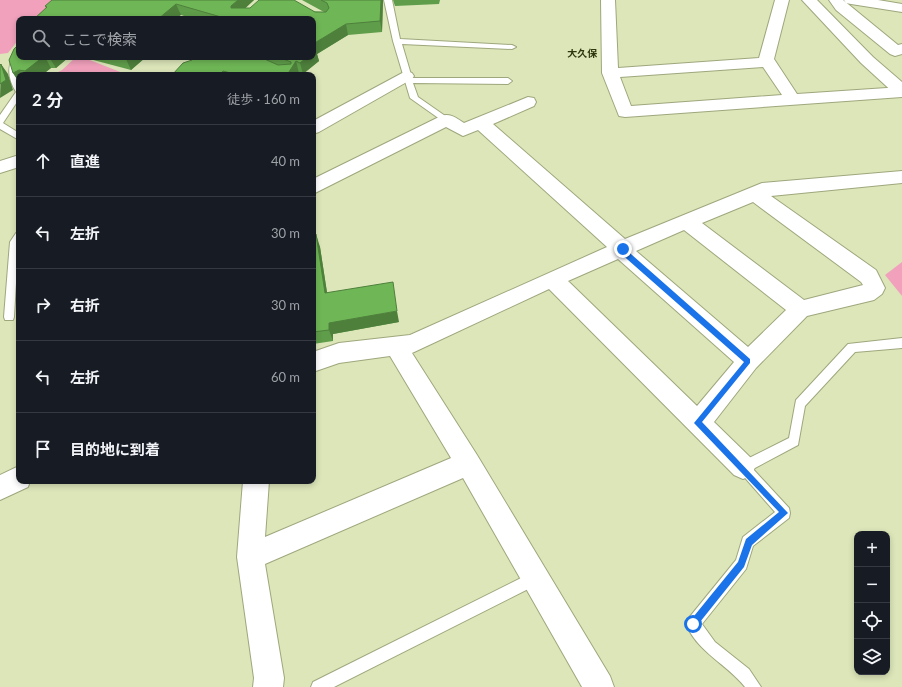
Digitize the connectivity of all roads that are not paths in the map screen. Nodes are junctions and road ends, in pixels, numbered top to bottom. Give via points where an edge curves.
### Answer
1 (388, 0) edge
2 (608, 0) edge
3 (782, 0) edge
4 (809, 0) edge
5 (836, 0) edge
6 (851, 0) edge
7 (902, 8) edge
8 (397, 42) junction
9 (512, 47) dead end
10 (902, 49) edge
11 (16, 60) edge
12 (768, 62) junction
13 (610, 73) junction
14 (407, 78) junction
15 (508, 81) dead end
16 (16, 86) edge
17 (902, 92) edge
18 (16, 97) edge
19 (793, 100) junction
20 (528, 102) dead end
21 (447, 120) junction
22 (0, 121) edge
23 (480, 122) junction
24 (0, 125) edge
25 (316, 126) edge
26 (16, 135) edge
27 (16, 162) edge
28 (0, 167) edge
29 (902, 177) edge
30 (316, 185) edge
31 (756, 194) junction
32 (686, 220) junction
33 (16, 240) edge
34 (622, 250) junction
35 (552, 279) junction
36 (801, 309) junction
37 (9, 317) dead end
38 (902, 343) edge
39 (396, 347) junction
40 (316, 361) edge
41 (748, 361) junction
42 (698, 423) junction
43 (468, 463) junction
44 (743, 467) junction
45 (16, 480) edge
46 (256, 484) edge
47 (0, 488) edge
48 (250, 557) junction
49 (536, 578) junction
50 (268, 687) edge
51 (318, 687) edge
52 (599, 687) edge
53 (754, 687) edge

1 - 8 lane
2 - 13 street
3 - 12 street via 766,59
4 - 17 street
5 - 10 street via 841,7 895,51
6 - 7 street
8 - 9 lane
8 - 14 lane
11 - 16 lane via 11,72
12 - 13 street
12 - 19 street
13 - 19 street via 625,112
14 - 15 lane
14 - 21 lane via 414,98
14 - 25 street
17 - 19 street
18 - 22 lane
20 - 23 street
21 - 23 street via 463,130
21 - 30 street
23 - 34 street
24 - 26 lane
27 - 28 street
29 - 31 street via 762,190
31 - 32 street
31 - 36 street via 869,276 875,288 866,294
32 - 34 street
32 - 36 street
33 - 37 lane
34 - 35 street
34 - 41 street
35 - 39 street via 412,344
35 - 42 street
36 - 41 street
38 - 44 lane via 852,347 800,404 794,441
39 - 40 street via 339,353
39 - 43 street
41 - 42 street
42 - 44 street
43 - 48 street
43 - 49 street
44 - 53 lane via 784,513 748,542 741,564 693,624 710,647 744,674
45 - 47 street
46 - 48 street
48 - 50 street via 269,678
49 - 51 lane
49 - 52 street

